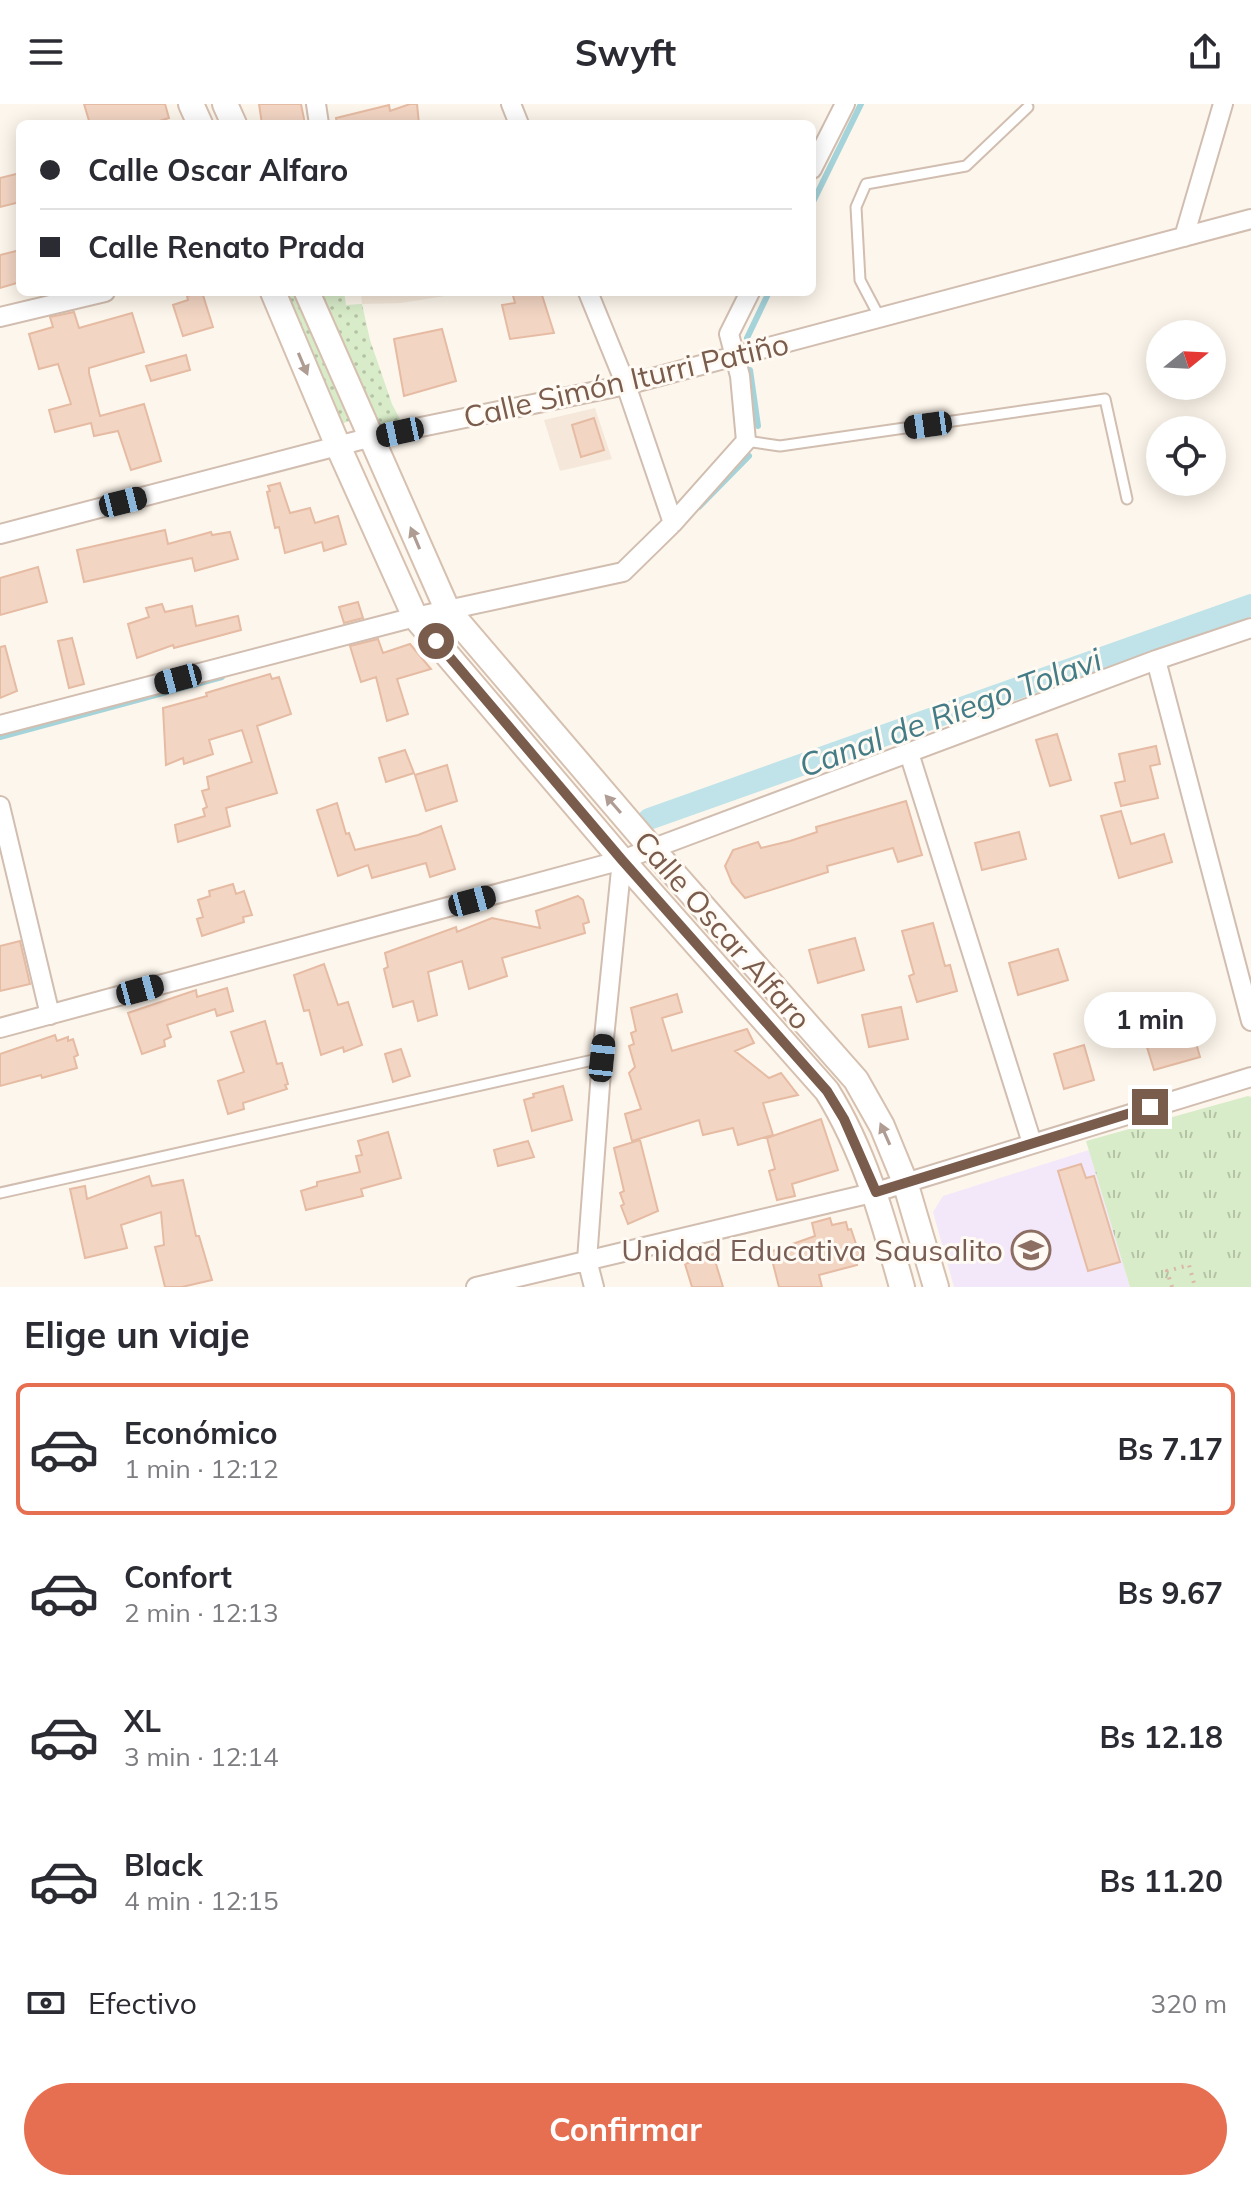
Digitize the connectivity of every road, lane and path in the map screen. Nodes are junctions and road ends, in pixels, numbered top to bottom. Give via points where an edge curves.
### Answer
1 (845, 104) edge
2 (1223, 104) edge
3 (1028, 107) dead end
4 (816, 161) edge
5 (1251, 219) edge
6 (1184, 237) junction
7 (88, 296) edge
8 (275, 296) edge
9 (309, 296) edge
10 (590, 296) edge
11 (748, 296) edge
12 (0, 317) edge
13 (880, 318) junction
14 (734, 357) junction
15 (626, 385) junction
16 (372, 437) junction
17 (746, 441) junction
18 (338, 446) junction
19 (1127, 499) dead end
20 (673, 523) junction
21 (0, 534) edge
22 (447, 609) junction
23 (415, 617) junction
24 (1251, 628) edge
25 (1156, 660) junction
26 (0, 725) edge
27 (909, 753) junction
28 (0, 806) edge
29 (653, 850) junction
30 (622, 860) junction
31 (50, 1015) junction
32 (1251, 1021) edge
33 (0, 1028) edge
34 (602, 1058) junction
35 (1251, 1077) edge
36 (1032, 1143) junction
37 (905, 1182) junction
38 (876, 1192) junction
39 (0, 1193) edge
40 (587, 1260) junction
41 (476, 1287) edge
42 (594, 1287) edge
43 (902, 1287) edge
44 (936, 1287) edge
45 (1172, 1287) edge
46 (1195, 1287) edge

1 - 4 street
2 - 6 street
3 - 13 lane via 966,166 866,184 856,207 860,280
5 - 6 street, Calle Simón Iturri Patiño
6 - 13 street, Calle Simón Iturri Patiño
7 - 12 street
8 -> 18 main road, Calle Oscar Alfaro
9 - 16 main road, Calle Oscar Alfaro
10 - 15 street
11 - 14 street via 729,334
13 - 14 street, Calle Simón Iturri Patiño
14 - 15 street, Calle Simón Iturri Patiño
14 - 17 street
15 - 16 street, Calle Simón Iturri Patiño
15 - 20 street
16 - 18 street, Calle Simón Iturri Patiño
22 -> 16 main road, Calle Oscar Alfaro
17 - 19 lane via 780,446 1105,399
17 - 20 street
18 - 21 street, Calle Simón Iturri Patiño
18 - 23 main road, Calle Oscar Alfaro
20 - 22 street via 623,572
22 - 23 street
29 -> 22 main road, Calle Oscar Alfaro
23 - 26 street
23 - 30 main road, Calle Oscar Alfaro
24 - 25 street
25 - 27 street
25 - 32 street
27 - 29 street
27 - 36 street
28 - 31 street
29 - 30 street
37 -> 29 main road, Calle Oscar Alfaro via 856,1080
30 - 31 street
30 - 34 street
30 - 38 main road, Calle Oscar Alfaro via 827,1091
31 - 33 street
34 - 39 lane
34 - 40 street
35 - 36 street
36 - 37 street
37 - 38 street
37 - 44 main road, Calle Oscar Alfaro
38 - 40 street
38 - 43 main road, Calle Oscar Alfaro
40 - 41 street
40 - 42 street
45 - 46 path via 1167,1271 1189,1265

